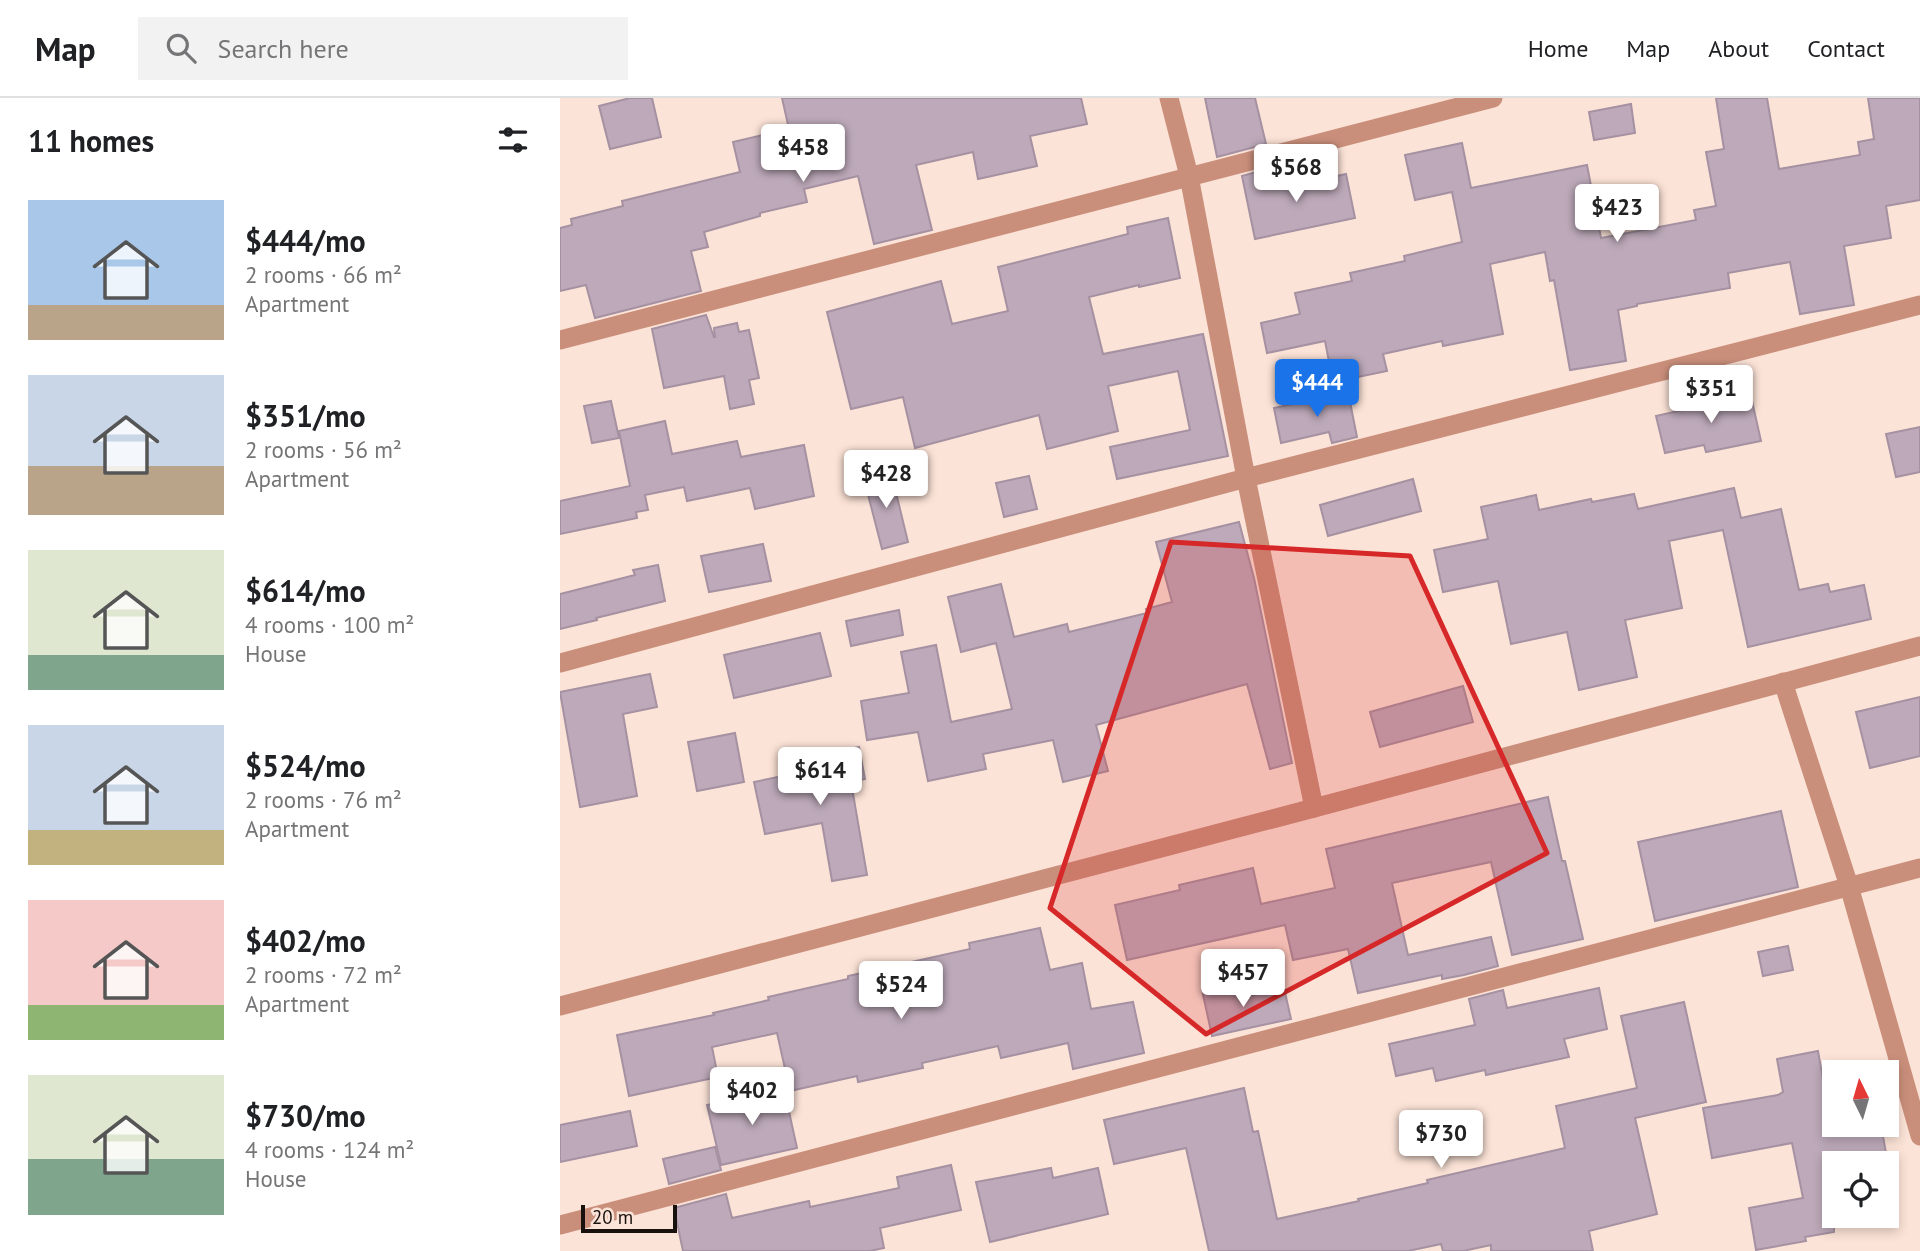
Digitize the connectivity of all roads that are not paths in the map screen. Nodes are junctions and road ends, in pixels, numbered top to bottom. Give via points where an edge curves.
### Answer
1 (1169, 98) edge
2 (1493, 98) edge
3 (1189, 176) junction
4 (1920, 305) edge
5 (560, 340) edge
6 (1246, 478) junction
7 (1920, 646) edge
8 (560, 663) edge
9 (1783, 682) junction
10 (1314, 808) junction
11 (1920, 868) edge
12 (1849, 886) junction
13 (560, 1006) edge
14 (1920, 1136) edge
15 (560, 1224) edge

1 - 3 street
2 - 3 street
3 - 5 street
3 - 6 street
4 - 6 street
6 - 8 street
6 - 10 street
7 - 9 street
9 - 10 street
9 - 12 street
10 - 13 street
11 - 12 street
12 - 14 street
12 - 15 street

